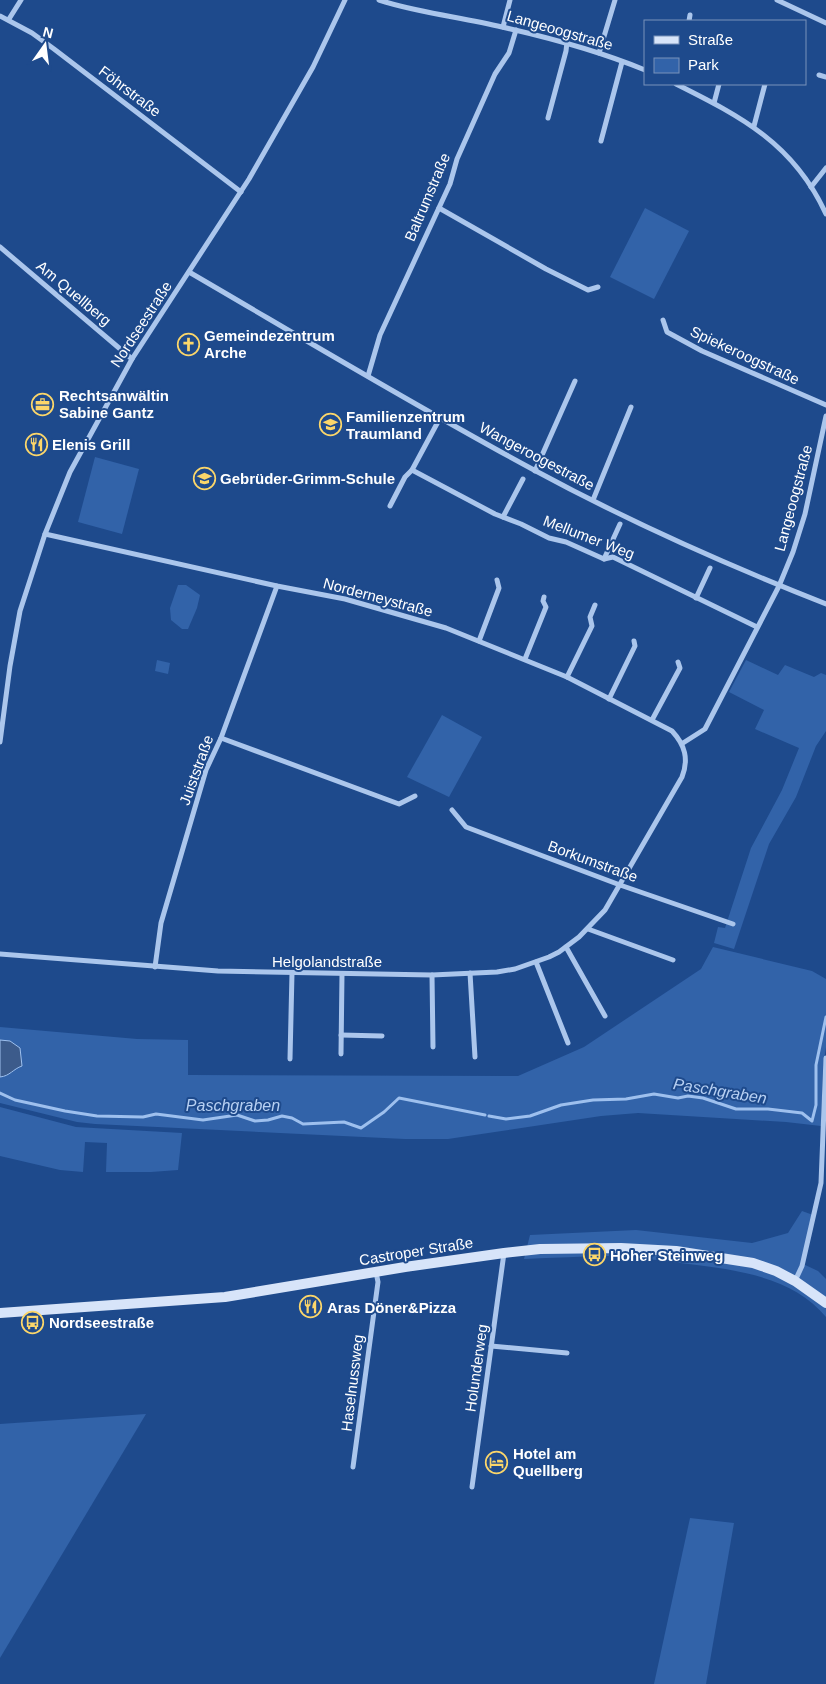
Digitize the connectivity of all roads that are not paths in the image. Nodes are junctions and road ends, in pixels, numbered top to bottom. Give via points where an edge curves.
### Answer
1 (21, 0) edge
2 (345, 0) edge
3 (379, 0) edge
4 (510, 0) edge
5 (615, 0) edge
6 (777, 0) edge
7 (0, 16) edge
8 (9, 20) junction
9 (826, 23) edge
10 (503, 27) junction
11 (516, 30) junction
12 (567, 42) junction
13 (598, 53) junction
14 (622, 62) junction
15 (644, 70) edge
16 (819, 75) dead end
17 (826, 76) edge
18 (678, 85) edge
19 (718, 85) edge
20 (765, 85) edge
21 (714, 103) junction
22 (548, 118) dead end
23 (754, 126) junction
24 (601, 141) dead end
25 (826, 168) edge
26 (811, 187) junction
27 (241, 192) junction
28 (439, 208) junction
29 (826, 214) edge
30 (0, 247) edge
31 (189, 272) junction
32 (598, 287) dead end
33 (663, 320) dead end
34 (132, 359) junction
35 (368, 376) junction
36 (575, 381) dead end
37 (826, 405) edge
38 (631, 407) dead end
39 (826, 416) edge
40 (440, 418) junction
41 (412, 470) junction
42 (535, 471) junction
43 (523, 479) dead end
44 (593, 500) junction
45 (390, 506) dead end
46 (503, 517) junction
47 (620, 524) dead end
48 (45, 534) junction
49 (604, 559) junction
50 (710, 568) dead end
51 (497, 580) dead end
52 (277, 586) junction
53 (779, 586) junction
54 (544, 598) dead end
55 (696, 598) junction
56 (826, 604) edge
57 (595, 605) dead end
58 (757, 627) junction
59 (479, 641) junction
60 (634, 641) dead end
61 (525, 659) junction
62 (678, 662) dead end
63 (567, 677) junction
64 (609, 699) junction
65 (652, 720) junction
66 (221, 738) junction
67 (0, 742) edge
68 (682, 743) junction
69 (415, 796) dead end
70 (452, 810) dead end
71 (620, 885) junction
72 (733, 924) dead end
73 (588, 929) junction
74 (566, 947) junction
75 (0, 954) edge
76 (672, 960) dead end
77 (536, 962) junction
78 (155, 967) junction
79 (292, 973) junction
80 (470, 973) junction
81 (342, 974) junction
82 (432, 975) junction
83 (605, 1016) dead end
84 (341, 1035) junction
85 (382, 1036) dead end
86 (568, 1042) dead end
87 (433, 1047) dead end
88 (341, 1054) dead end
89 (475, 1057) dead end
90 (826, 1058) edge
91 (290, 1059) dead end
92 (823, 1183) edge
93 (504, 1253) junction
94 (376, 1272) junction
95 (795, 1281) junction
96 (826, 1303) edge
97 (0, 1313) edge
98 (491, 1346) junction
99 (567, 1353) dead end
100 (353, 1467) dead end
101 (472, 1487) dead end

1 - 8 street
2 - 27 street, Nordseestraße via 313,67
3 - 10 street, Langeoogstraße
4 - 10 street
5 - 13 street
6 - 9 street
7 - 8 street, Föhrstraße
8 - 27 street, Föhrstraße via 54,49
10 - 11 street, Langeoogstraße
11 - 12 street, Langeoogstraße
11 - 28 street, Baltrumstraße via 509,53 495,74 457,159
12 - 13 street, Langeoogstraße
12 - 22 street
13 - 14 street, Langeoogstraße
14 - 15 street, Langeoogstraße
14 - 24 street
16 - 17 street
18 - 21 street
19 - 21 street
20 - 23 street
21 - 23 street
23 - 26 street via 790,157
25 - 26 street
26 - 29 street
27 - 31 street, Nordseestraße
28 - 32 street via 588,290
28 - 35 street, Baltrumstraße via 380,335
30 - 34 street, Am Quellberg
31 - 34 street, Nordseestraße
31 - 35 street, Wangeroogestraße
33 - 37 street, Spiekeroogstraße via 667,332 693,346
34 - 48 street, Nordseestraße via 70,472
35 - 40 street, Wangeroogestraße
36 - 42 street
38 - 44 street
39 - 53 street, Langeoogstraße via 804,514
40 - 41 street
40 - 42 street, Wangeroogestraße
41 - 45 street via 404,477
41 - 46 street, Mellumer Weg
42 - 44 street, Wangeroogestraße
43 - 46 street
44 - 53 street, Wangeroogestraße
46 - 49 street, Mellumer Weg
47 - 49 street
48 - 52 street, Norderneystraße
48 - 67 street, Nordseestraße via 20,611
49 - 55 street, Mellumer Weg via 613,557
50 - 55 street
51 - 59 street via 499,588
52 - 59 street, Norderneystraße via 346,599
52 - 66 street, Juiststraße
53 - 56 street, Wangeroogestraße
53 - 58 street
54 - 61 street via 546,606
55 - 58 street, Mellumer Weg
57 - 63 street via 590,617 592,626
58 - 68 street via 705,729
59 - 61 street, Norderneystraße
60 - 64 street via 635,646
61 - 63 street, Norderneystraße
62 - 65 street via 680,668
63 - 64 street, Norderneystraße
64 - 65 street, Norderneystraße
65 - 68 street, Norderneystraße via 672,731
66 - 69 street via 399,804
66 - 78 street, Juiststraße via 206,770 161,923
68 - 71 street via 686,766 682,777
70 - 71 street, Borkumstraße via 466,827
71 - 72 street, Borkumstraße
71 - 73 street, Helgolandstraße via 605,910
73 - 74 street, Helgolandstraße
73 - 76 street
74 - 77 street, Helgolandstraße
74 - 83 street
75 - 78 street, Helgolandstraße
77 - 80 street, Helgolandstraße via 515,969
77 - 86 street
78 - 79 street, Helgolandstraße
79 - 81 street, Helgolandstraße
79 - 91 street
80 - 82 street, Helgolandstraße
80 - 89 street
81 - 82 street, Helgolandstraße
81 - 84 street
82 - 87 street
84 - 85 street
84 - 88 street
90 - 92 street
92 - 95 street via 802,1266
93 - 94 main road, Castroper Straße
93 - 95 main road, Castroper Straße via 621,1248 676,1251 753,1262
93 - 98 street, Holunderweg
94 - 97 main road, Castroper Straße via 225,1297
94 - 100 street, Haselnussweg via 378,1282
95 - 96 main road, Castroper Straße
98 - 99 street
98 - 101 street, Holunderweg

